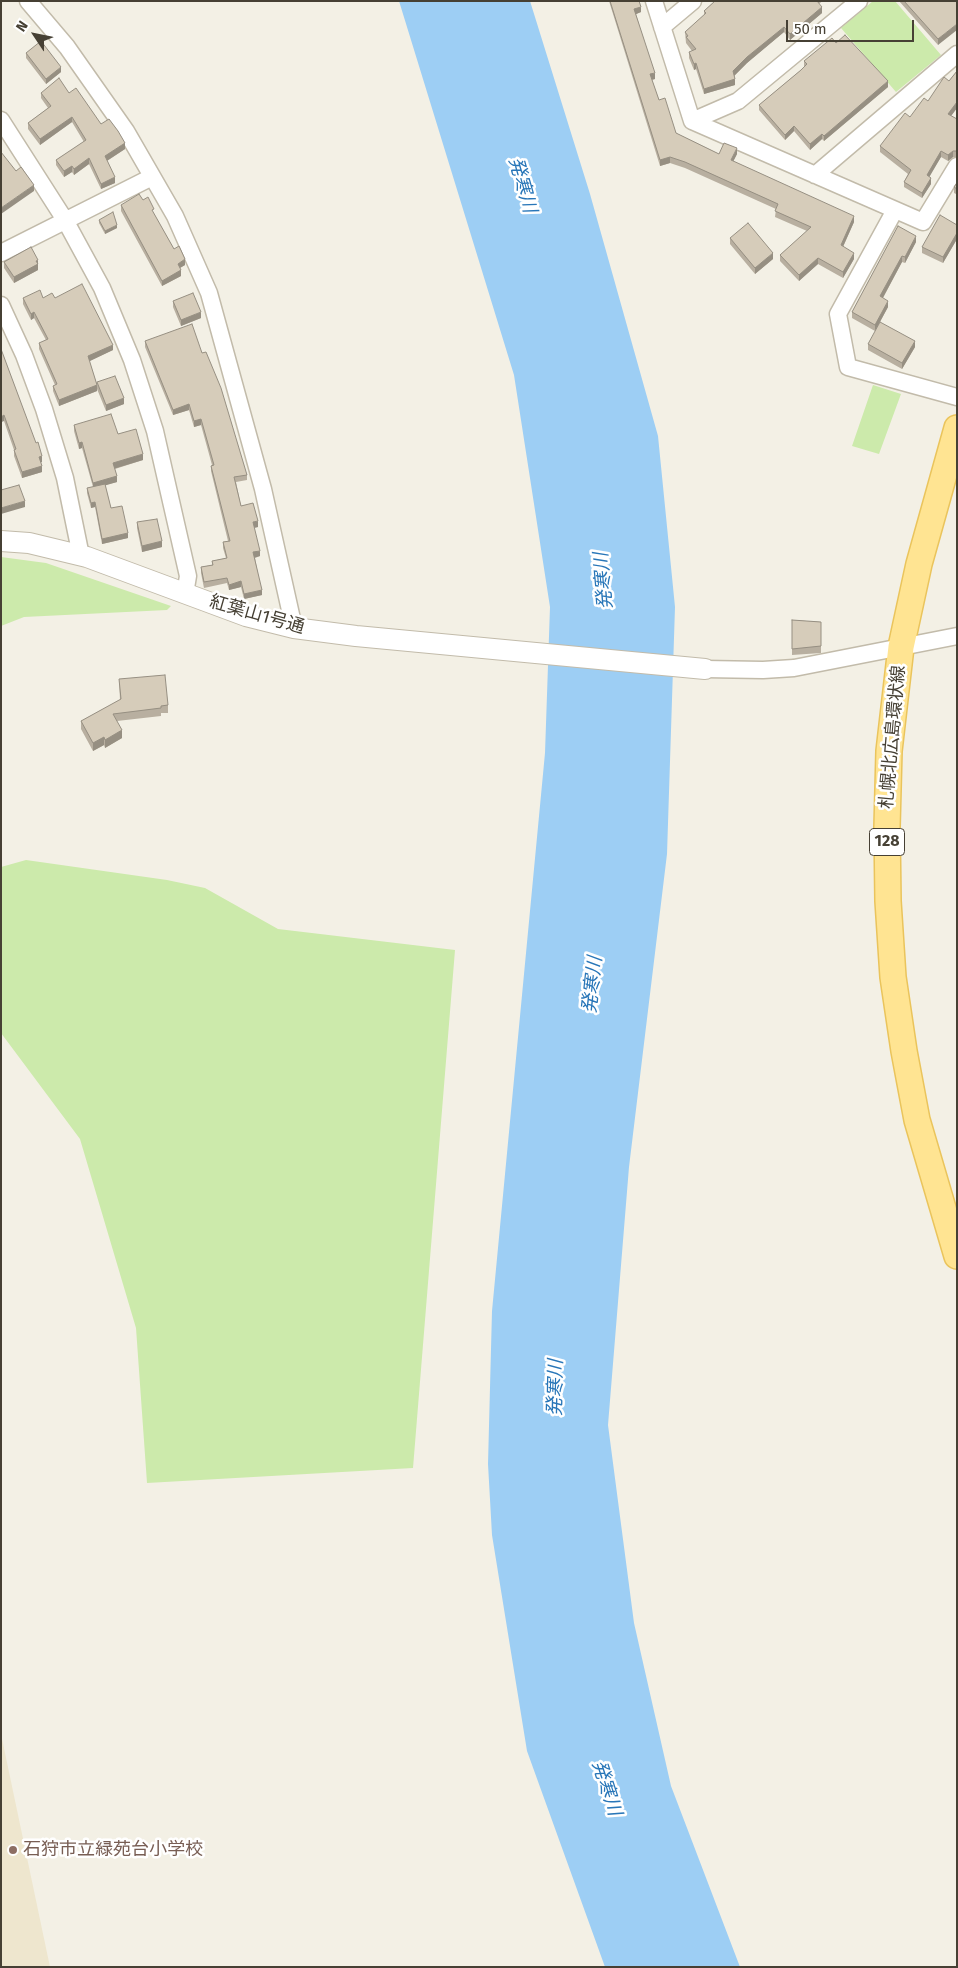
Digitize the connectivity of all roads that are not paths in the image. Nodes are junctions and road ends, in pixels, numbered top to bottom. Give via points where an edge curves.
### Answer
1 (28, 1) edge
2 (654, 1) edge
3 (694, 1) edge
4 (859, 1) edge
5 (662, 27) junction
6 (957, 54) edge
7 (1, 120) edge
8 (692, 121) junction
9 (957, 166) edge
10 (815, 175) junction
11 (152, 177) junction
12 (895, 210) junction
13 (65, 220) junction
14 (1, 253) edge
15 (1, 305) edge
16 (957, 397) edge
17 (957, 428) edge
18 (1, 541) edge
19 (81, 556) junction
20 (185, 594) junction
21 (294, 628) junction
22 (957, 636) edge
23 (901, 647) junction
24 (705, 668) joint
25 (957, 1256) edge

1 - 11 street via 73,55 126,131
2 - 5 street
3 - 5 street
4 - 8 street via 738,101
5 - 8 street
6 - 10 street
7 - 13 street
8 - 10 street
9 - 12 street via 923,222
10 - 12 street
11 - 13 street
11 - 21 street via 175,216 209,293 263,490
12 - 16 street via 838,314 848,367
13 - 14 street
13 - 20 street via 102,288 132,360 156,431 188,576
15 - 19 street via 44,409 65,478
17 - 23 main road, 札幌北広島環状線 / 128 via 918,564
18 - 19 street, 紅葉山1号通 via 29,543
19 - 20 street, 紅葉山1号通
20 - 21 street, 紅葉山1号通 via 246,616
21 - 24 street, 紅葉山1号通
22 - 23 street
23 - 24 street via 794,668
23 - 25 main road, 札幌北広島環状線 / 128 via 889,751 886,827 893,977 917,1120

